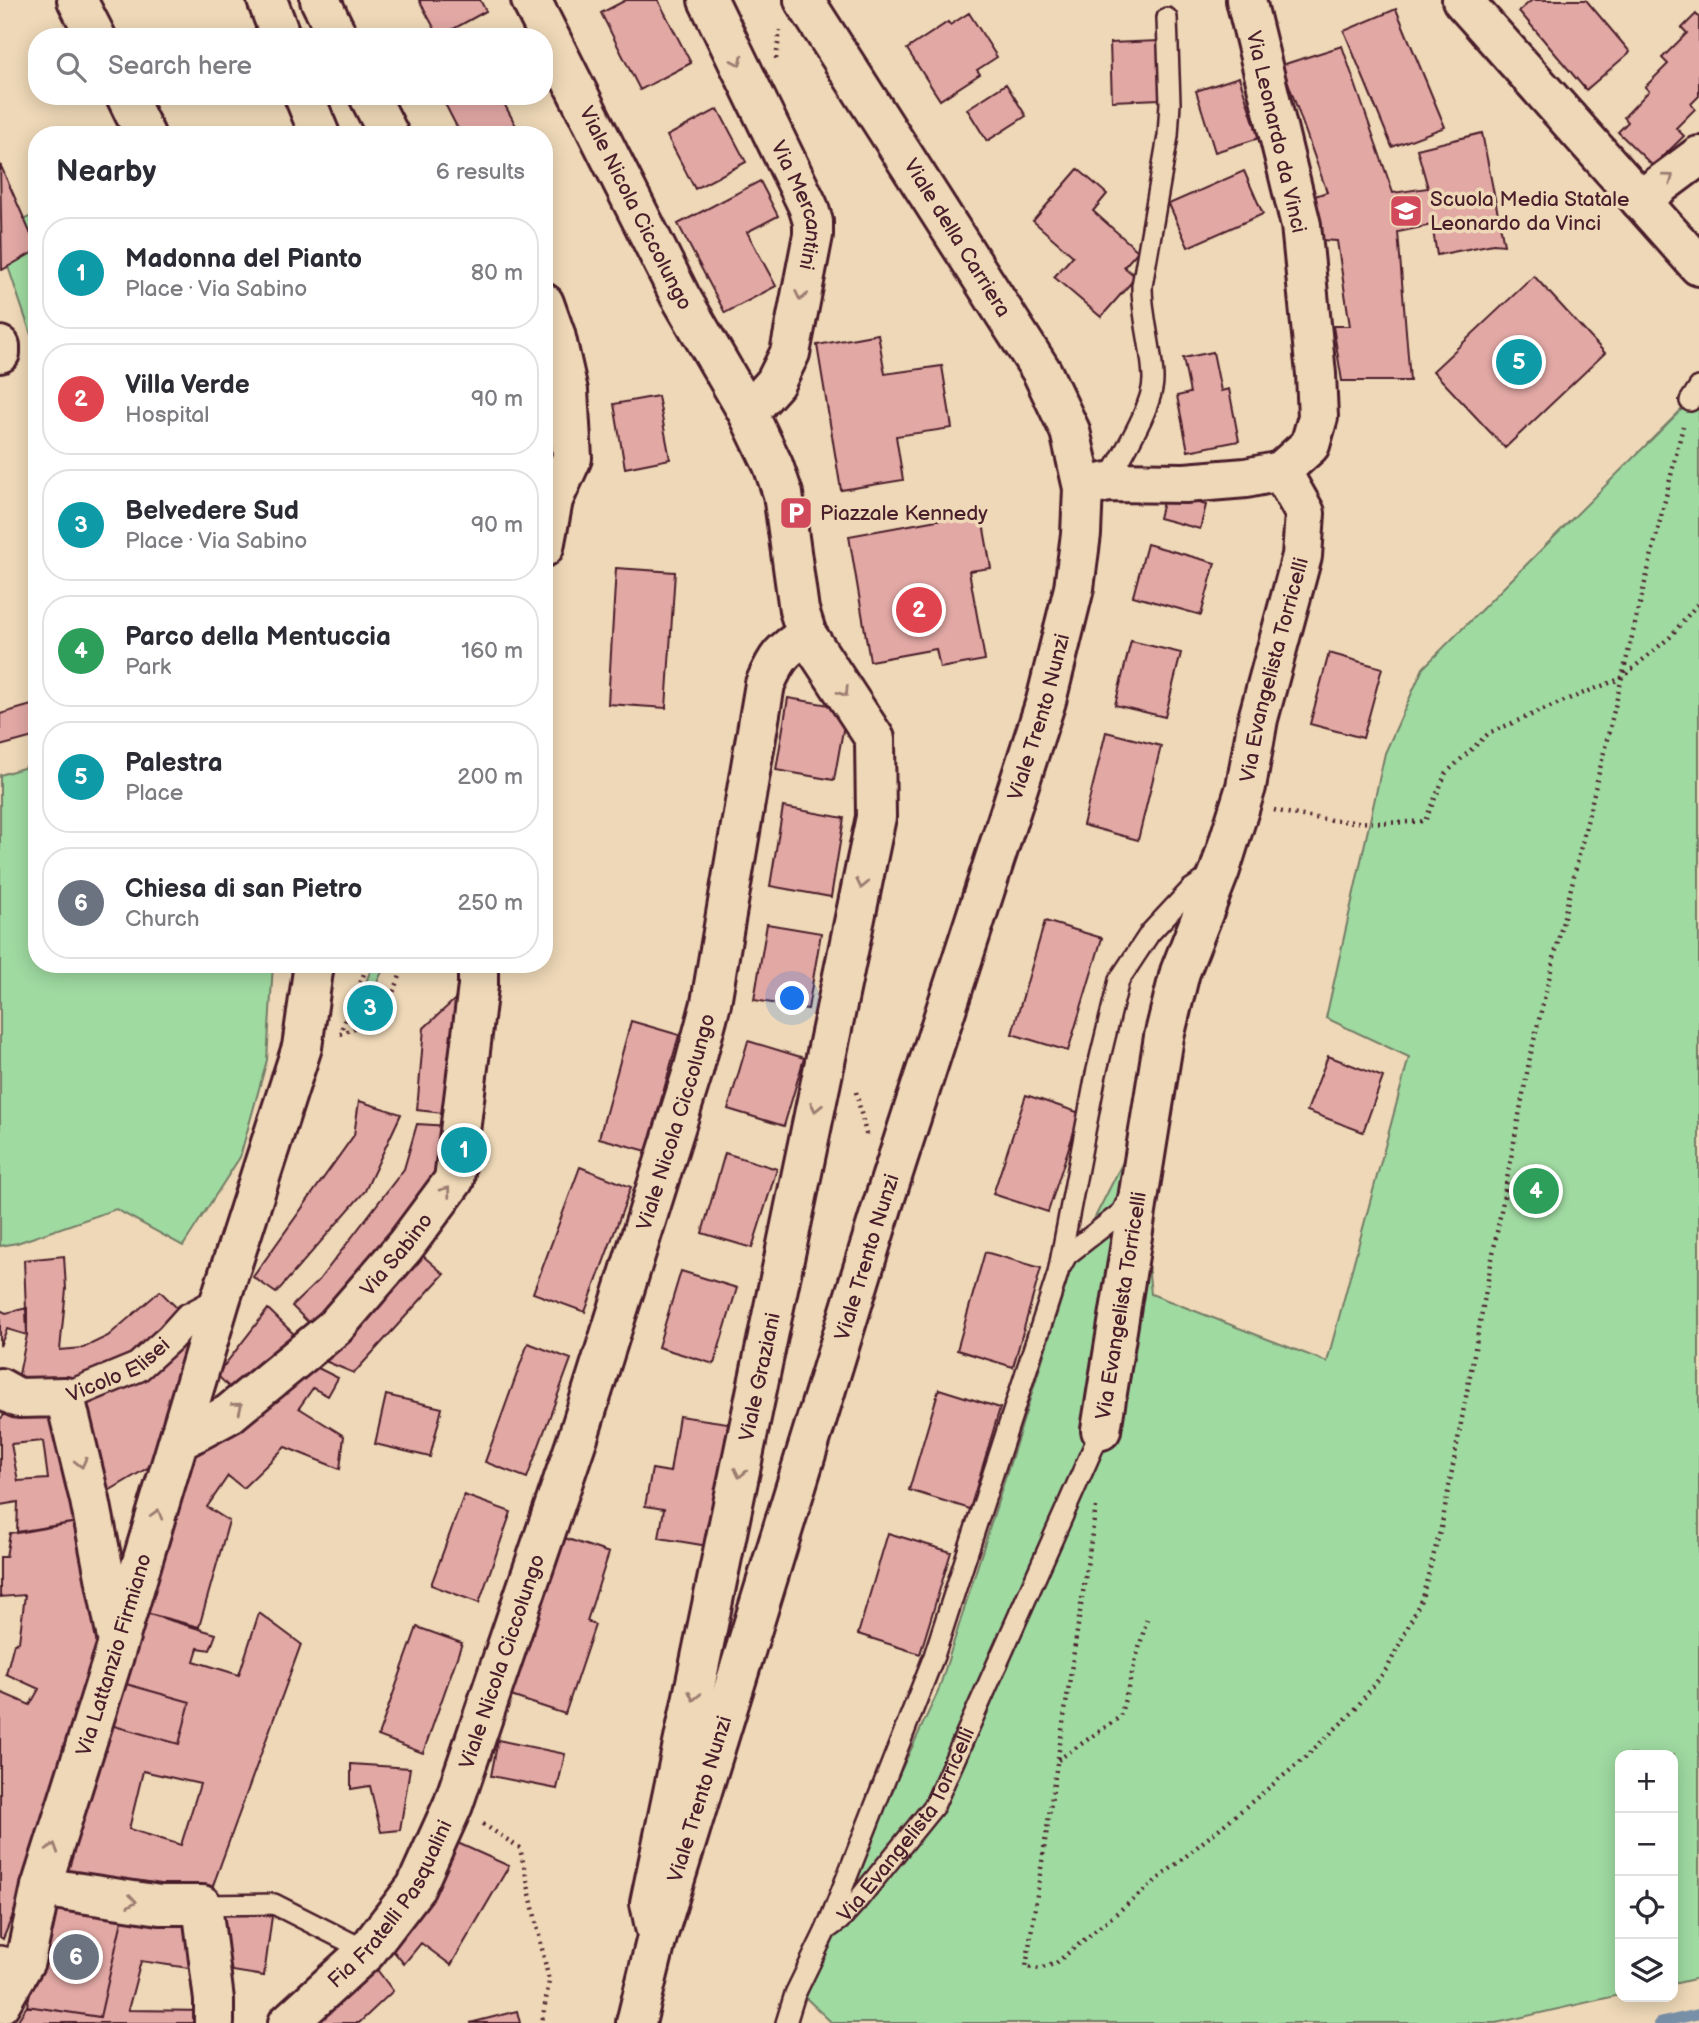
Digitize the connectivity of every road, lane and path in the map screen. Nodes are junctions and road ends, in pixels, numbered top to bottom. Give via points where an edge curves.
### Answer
1 (77, 0) edge
2 (267, 0) edge
3 (320, 0) edge
4 (531, 0) edge
5 (708, 0) edge
6 (804, 0) edge
7 (1246, 0) edge
8 (1462, 0) edge
9 (1167, 18) dead end
10 (91, 28) edge
11 (278, 28) edge
12 (334, 28) edge
13 (545, 28) edge
14 (553, 44) edge
15 (130, 105) edge
16 (308, 105) edge
17 (374, 105) edge
18 (141, 126) edge
19 (316, 126) edge
20 (384, 126) edge
21 (1699, 156) edge
22 (1640, 200) junction
23 (1699, 266) edge
24 (553, 328) edge
25 (0, 346) edge
26 (0, 353) edge
27 (1694, 394) edge
28 (748, 413) junction
29 (1281, 471) junction
30 (1095, 485) junction
31 (553, 500) edge
32 (1699, 602) edge
33 (807, 635) junction
34 (1620, 679) junction
35 (1238, 810) junction
36 (1220, 870) junction
37 (313, 973) edge
38 (364, 973) edge
39 (400, 973) edge
40 (478, 975) edge
41 (340, 1034) junction
42 (337, 1041) dead end
43 (855, 1088) dead end
44 (1150, 1128) junction
45 (867, 1139) dead end
46 (1058, 1273) junction
47 (220, 1301) junction
48 (65, 1397) junction
49 (6, 1400) edge
50 (1101, 1430) joint
51 (179, 1441) junction
52 (1097, 1494) dead end
53 (1147, 1619) dead end
54 (118, 1643) junction
55 (1058, 1760) junction
56 (453, 1805) junction
57 (41, 1888) junction
58 (202, 1905) junction
59 (826, 1930) junction
60 (657, 1937) junction
61 (367, 1951) junction
62 (12, 1959) edge
63 (0, 2004) edge
64 (214, 2023) edge
65 (288, 2023) edge
66 (542, 2023) edge
67 (636, 2023) edge
68 (786, 2023) edge

1 - 10 street
2 - 11 street
3 - 12 street
4 - 13 street, Viale Nicola Ciccolungo
5 -> 28 street, Via Mercantini via 813,222 790,353 775,383
6 - 30 street, Viale della Carriera via 1042,372
7 - 29 street, Via Leonardo da Vinci via 1301,225 1316,374 1318,417 1310,445
8 - 22 street
9 - 30 lane via 1168,136 1142,286 1153,379 1151,399
14 - 28 street, Viale Nicola Ciccolungo via 680,296
15 - 18 street
16 - 19 street
17 - 20 street
22 -> 21 street
22 - 23 street
24 - 31 street via 568,391 572,458
25 - 26 street
27 - 34 path
28 - 33 street via 783,494 799,610
29 - 30 street via 1185,483
29 - 35 street, Via Evangelista Torricelli via 1305,513 1302,556
30 - 60 street, Viale Trento Nunzi via 1046,701 883,1204
32 - 34 path via 1670,637
33 - 56 street, Viale Nicola Ciccolungo via 777,657 765,684 711,1003 693,1071 578,1437
33 -> 60 street, Viale Graziani via 875,739 876,817 649,1903
34 - 35 path via 1489,733 1446,773 1425,821 1369,824 1269,809
34 - 55 path via 1530,1057 1442,1524 1422,1598 1388,1667 1353,1712 1299,1763 1056,1963 1040,1969 1026,1967
35 - 36 street, Via Evangelista Torricelli
36 - 44 street, Via Evangelista Torricelli via 1180,972
36 - 46 lane, Via Evangelista Torricelli via 1191,889 1150,933 1119,980
37 - 47 street, Via Lattanzio Firmiano via 302,1047
38 - 41 path
39 - 41 path via 387,1002 360,1027
51 -> 40 street, Via Sabino via 229,1415 335,1327 454,1180
41 - 42 path
43 - 45 path
44 - 46 lane via 1138,1179 1122,1212 1067,1255
44 - 50 street, Via Evangelista Torricelli
46 - 59 lane, Via Evangelista Torricelli via 934,1656
47 - 48 street, Vicolo Elisei via 188,1318 138,1367
47 - 51 street, Via Lattanzio Firmiano
48 - 49 street, Vicolo Elisei
48 -> 54 street
50 - 59 lane, Via Evangelista Torricelli via 934,1806 857,1901
54 -> 51 street, Via Lattanzio Firmiano
52 - 55 path
53 - 55 path via 1119,1717
57 -> 54 street, Via Lattanzio Firmiano
56 - 61 street, Fia Fratelli Pasqualini via 416,1887
56 - 66 path via 520,1847 549,1980
57 -> 58 street via 160,1905
57 - 62 street, Via Lattanzio Firmiano
58 - 61 lane via 274,1904
58 - 64 street
59 - 68 lane, Via Evangelista Torricelli
60 - 67 street, Viale Trento Nunzi
61 - 65 street, Fia Fratelli Pasqualini
62 - 63 street, Via Lattanzio Firmiano

